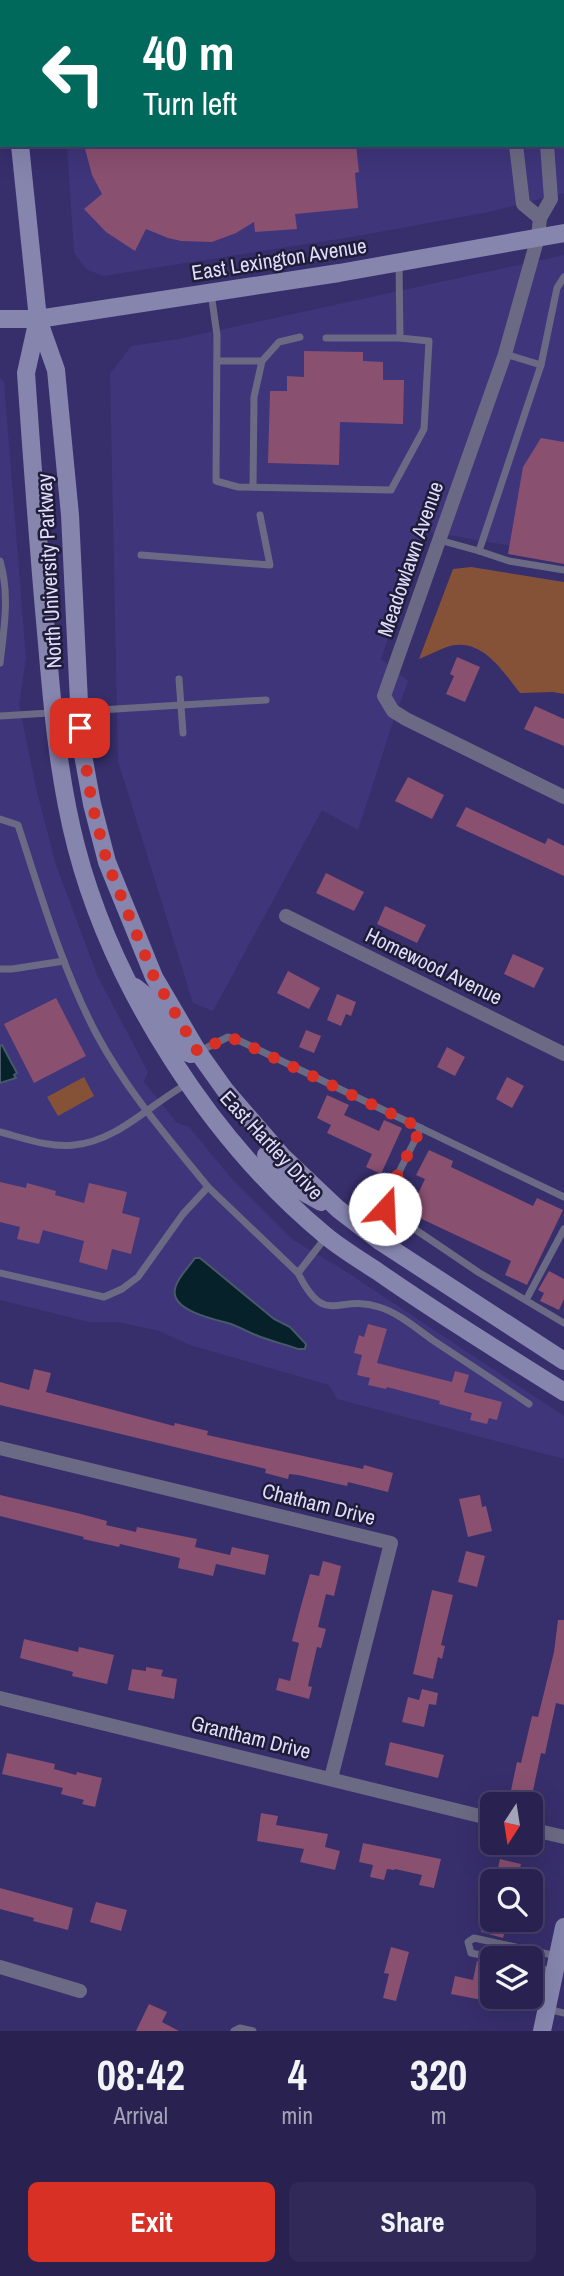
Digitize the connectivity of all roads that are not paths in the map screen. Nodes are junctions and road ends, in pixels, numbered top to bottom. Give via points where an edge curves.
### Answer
1 (20, 147) edge
2 (516, 147) edge
3 (547, 147) edge
4 (540, 218) junction
5 (564, 233) edge
6 (538, 237) junction
7 (399, 262) junction
8 (564, 277) edge
9 (211, 293) junction
10 (0, 319) edge
11 (38, 319) junction
12 (300, 337) dead end
13 (326, 338) dead end
14 (400, 338) junction
15 (505, 354) junction
16 (217, 361) junction
17 (262, 361) junction
18 (541, 365) junction
19 (253, 487) junction
20 (260, 514) dead end
21 (439, 540) junction
22 (479, 551) junction
23 (141, 555) dead end
24 (0, 561) edge
25 (564, 570) edge
26 (0, 663) edge
27 (179, 679) dead end
28 (267, 700) dead end
29 (181, 706) junction
30 (80, 713) junction
31 (53, 715) junction
32 (0, 716) edge
33 (183, 733) dead end
34 (564, 797) edge
35 (0, 819) edge
36 (107, 862) joint
37 (82, 866) joint
38 (286, 916) dead end
39 (64, 961) junction
40 (0, 969) edge
41 (129, 983) junction
42 (198, 1052) junction
43 (564, 1054) edge
44 (188, 1084) junction
45 (146, 1111) junction
46 (421, 1128) junction
47 (0, 1132) edge
48 (208, 1187) junction
49 (564, 1197) edge
50 (349, 1217) junction
51 (564, 1229) edge
52 (327, 1236) junction
53 (0, 1273) edge
54 (298, 1273) junction
55 (526, 1300) junction
56 (564, 1323) edge
57 (564, 1361) edge
58 (564, 1392) edge
59 (529, 1405) dead end
60 (0, 1448) edge
61 (0, 1698) edge
62 (331, 1778) junction
63 (480, 1816) edge
64 (543, 1832) edge
65 (564, 1838) edge
66 (564, 1927) edge
67 (500, 1946) edge
68 (480, 1955) edge
69 (543, 1960) edge
70 (557, 1964) junction
71 (543, 1965) edge
72 (0, 1967) edge
73 (80, 1991) dead end
74 (556, 2010) edge
75 (234, 2031) edge
76 (253, 2031) edge
77 (542, 2031) edge

1 - 11 main road, North University Parkway
2 - 4 street via 523,204
3 - 4 street, Meadowlawn Avenue via 551,199
4 - 6 street, Meadowlawn Avenue
5 - 6 main road, East Lexington Avenue
6 - 7 main road, East Lexington Avenue
6 - 15 street, Meadowlawn Avenue
7 - 9 main road, East Lexington Avenue
7 - 14 lane
8 - 18 lane via 557,288
9 - 11 main road, East Lexington Avenue
9 - 16 lane
10 - 11 main road, East Lexington Avenue
11 - 30 main road, North University Parkway via 56,370 70,515
11 - 31 main road, North University Parkway via 26,373
12 - 17 lane via 279,342
13 - 14 lane
14 - 19 lane via 429,341 424,429 391,490
15 - 18 lane
15 - 21 street, Meadowlawn Avenue
16 - 17 lane
16 - 19 lane via 216,481
17 - 19 lane via 254,397
18 - 22 lane
20 - 23 lane via 270,565
21 - 22 lane
21 - 34 street, Meadowlawn Avenue via 384,696 393,711 407,719
22 - 25 lane
24 - 26 lane via 7,603
27 - 29 lane
28 - 29 lane
29 - 30 lane
29 - 33 lane
30 - 31 lane
30 - 36 main road, North University Parkway via 81,744
31 - 32 lane
31 - 37 main road, North University Parkway
35 - 39 lane via 18,825
36 - 42 main road, East Hartley Drive via 154,977
37 - 41 main road, East Hartley Drive
38 - 43 street, Homewood Avenue
39 - 40 lane
39 - 45 lane via 97,1035
41 - 42 main road via 155,1003 183,1051
41 - 44 main road, East Hartley Drive
42 - 46 lane via 228,1037 237,1040
42 - 50 main road, East Hartley Drive via 282,1156
44 - 45 lane
44 - 50 main road via 208,1087 295,1187
44 - 52 main road, East Hartley Drive via 227,1136
45 - 47 lane via 108,1135 72,1146
45 - 48 lane
46 - 49 lane
46 - 55 lane via 385,1200 385,1209
48 - 53 lane via 138,1277 113,1293 103,1297
48 - 54 lane
50 - 57 main road, East Hartley Drive
51 - 55 lane
52 - 54 lane
52 - 58 main road, East Hartley Drive
54 - 59 lane via 323,1306 379,1307
55 - 56 lane
60 - 62 street, Chatham Drive via 391,1543
61 - 62 street, Grantham Drive
62 - 63 street, Grantham Drive
64 - 65 street
66 - 70 main road
67 - 68 lane via 474,1938 468,1941 471,1953
69 - 70 lane
70 - 71 lane
70 - 74 main road
72 - 73 street
74 - 77 main road
75 - 76 lane

